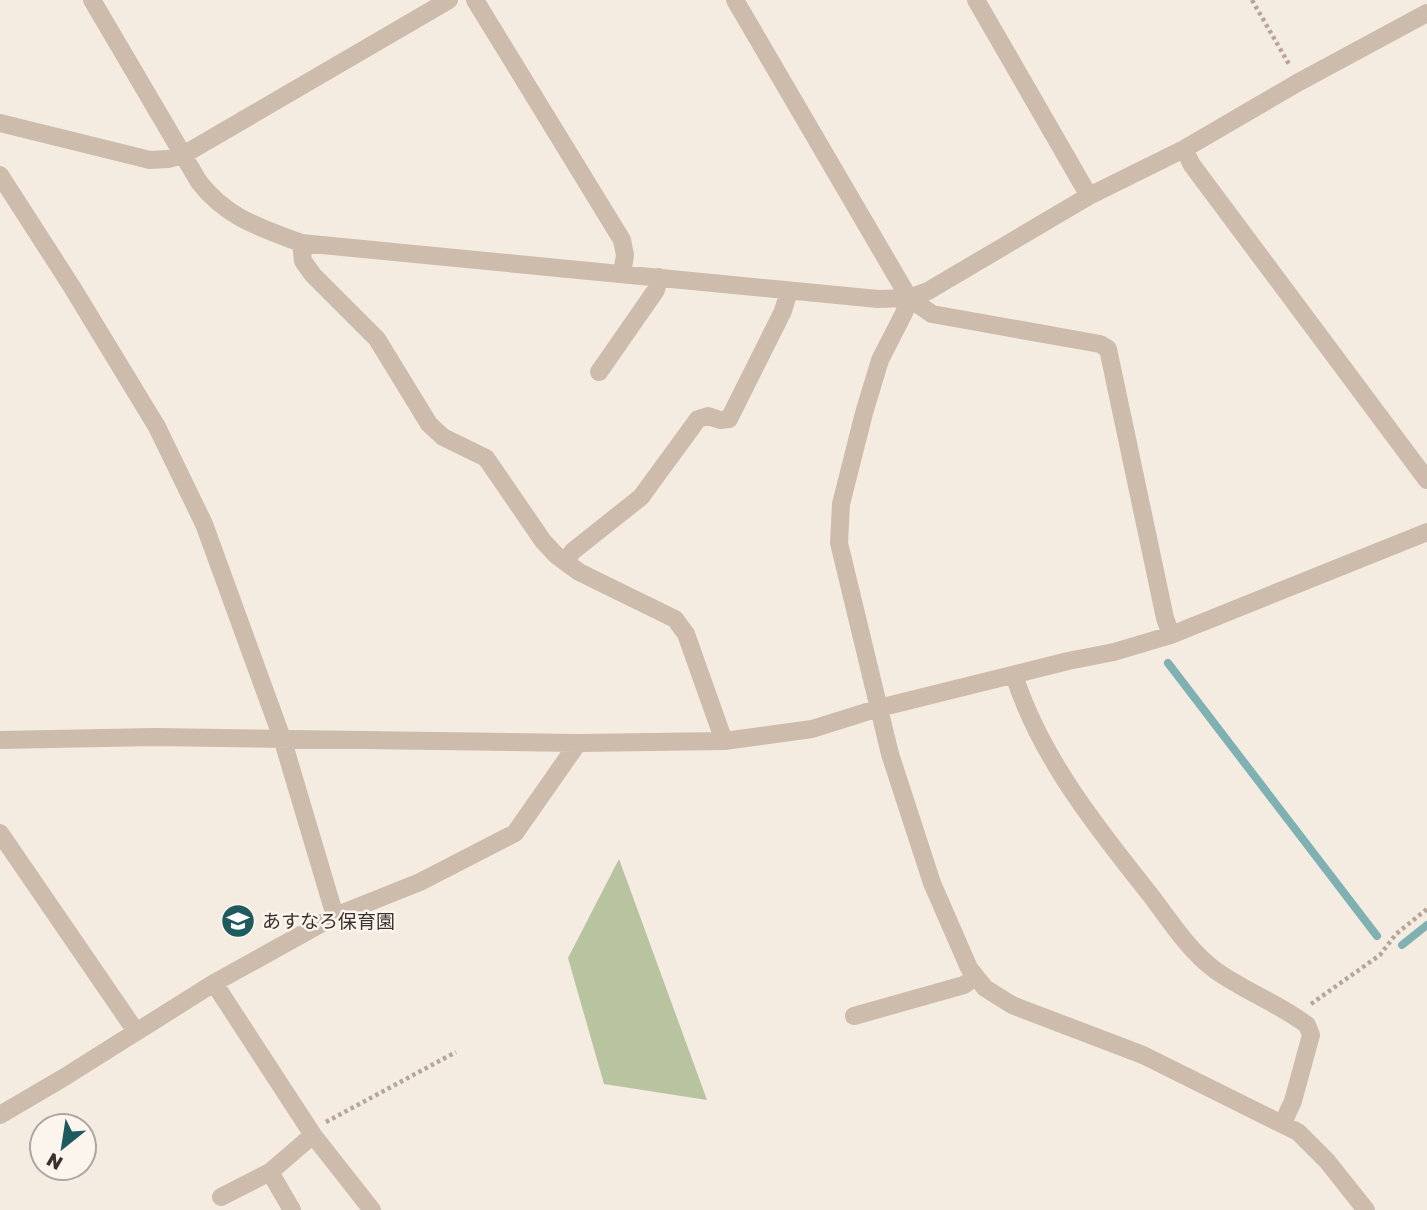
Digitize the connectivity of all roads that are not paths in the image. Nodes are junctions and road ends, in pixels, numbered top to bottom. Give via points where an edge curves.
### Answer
1 (92, 0) edge
2 (449, 0) edge
3 (475, 0) edge
4 (735, 0) edge
5 (976, 0) edge
6 (1427, 13) edge
7 (0, 123) edge
8 (1184, 149) junction
9 (183, 155) junction
10 (0, 175) edge
11 (1089, 196) junction
12 (301, 243) junction
13 (622, 274) junction
14 (659, 277) junction
15 (789, 290) junction
16 (909, 298) junction
17 (599, 372) dead end
18 (1427, 480) edge
19 (1427, 532) edge
20 (565, 562) junction
21 (1171, 635) junction
22 (1014, 675) junction
23 (879, 708) junction
24 (282, 738) junction
25 (0, 740) edge
26 (724, 741) junction
27 (578, 743) junction
28 (0, 833) edge
29 (335, 916) junction
30 (975, 978) junction
31 (214, 983) junction
32 (854, 1016) dead end
33 (135, 1030) junction
34 (0, 1115) edge
35 (1283, 1124) junction
36 (313, 1135) junction
37 (270, 1172) junction
38 (221, 1197) dead end
39 (292, 1210) edge
40 (372, 1210) edge
41 (1366, 1210) edge

1 - 9 street
2 - 9 street
3 - 13 street via 622,240
4 - 16 street
5 - 11 street
6 - 8 street
7 - 9 street via 150,159
8 - 11 street
8 - 18 street
9 - 12 street via 214,202
10 - 24 street via 157,427 204,524
11 - 16 street
12 - 13 street
12 - 20 street via 303,261 377,339 429,424 443,437 486,458 543,541
13 - 14 street
14 - 15 street
14 - 17 street via 656,290
15 - 16 street
15 - 20 street via 783,312 729,419 698,419 641,496
16 - 21 street via 932,314 1101,344 1108,349
16 - 23 street via 880,360 839,521 839,543
19 - 21 street
20 - 26 street via 675,619 686,634
21 - 22 street
22 - 23 street
22 - 35 street via 1021,697 1088,816 1177,930 1213,969 1307,1024 1311,1035
23 - 26 street via 812,729
23 - 30 street via 932,883
24 - 25 street
24 - 27 street
24 - 29 street
26 - 27 street
27 - 29 street via 515,833 420,882
28 - 33 street
29 - 31 street
30 - 32 street
30 - 35 street via 1012,1004 1143,1055
31 - 33 street
31 - 36 street
33 - 34 street
35 - 41 street via 1298,1132 1327,1161
36 - 37 street
36 - 40 street
37 - 38 street
37 - 39 street

